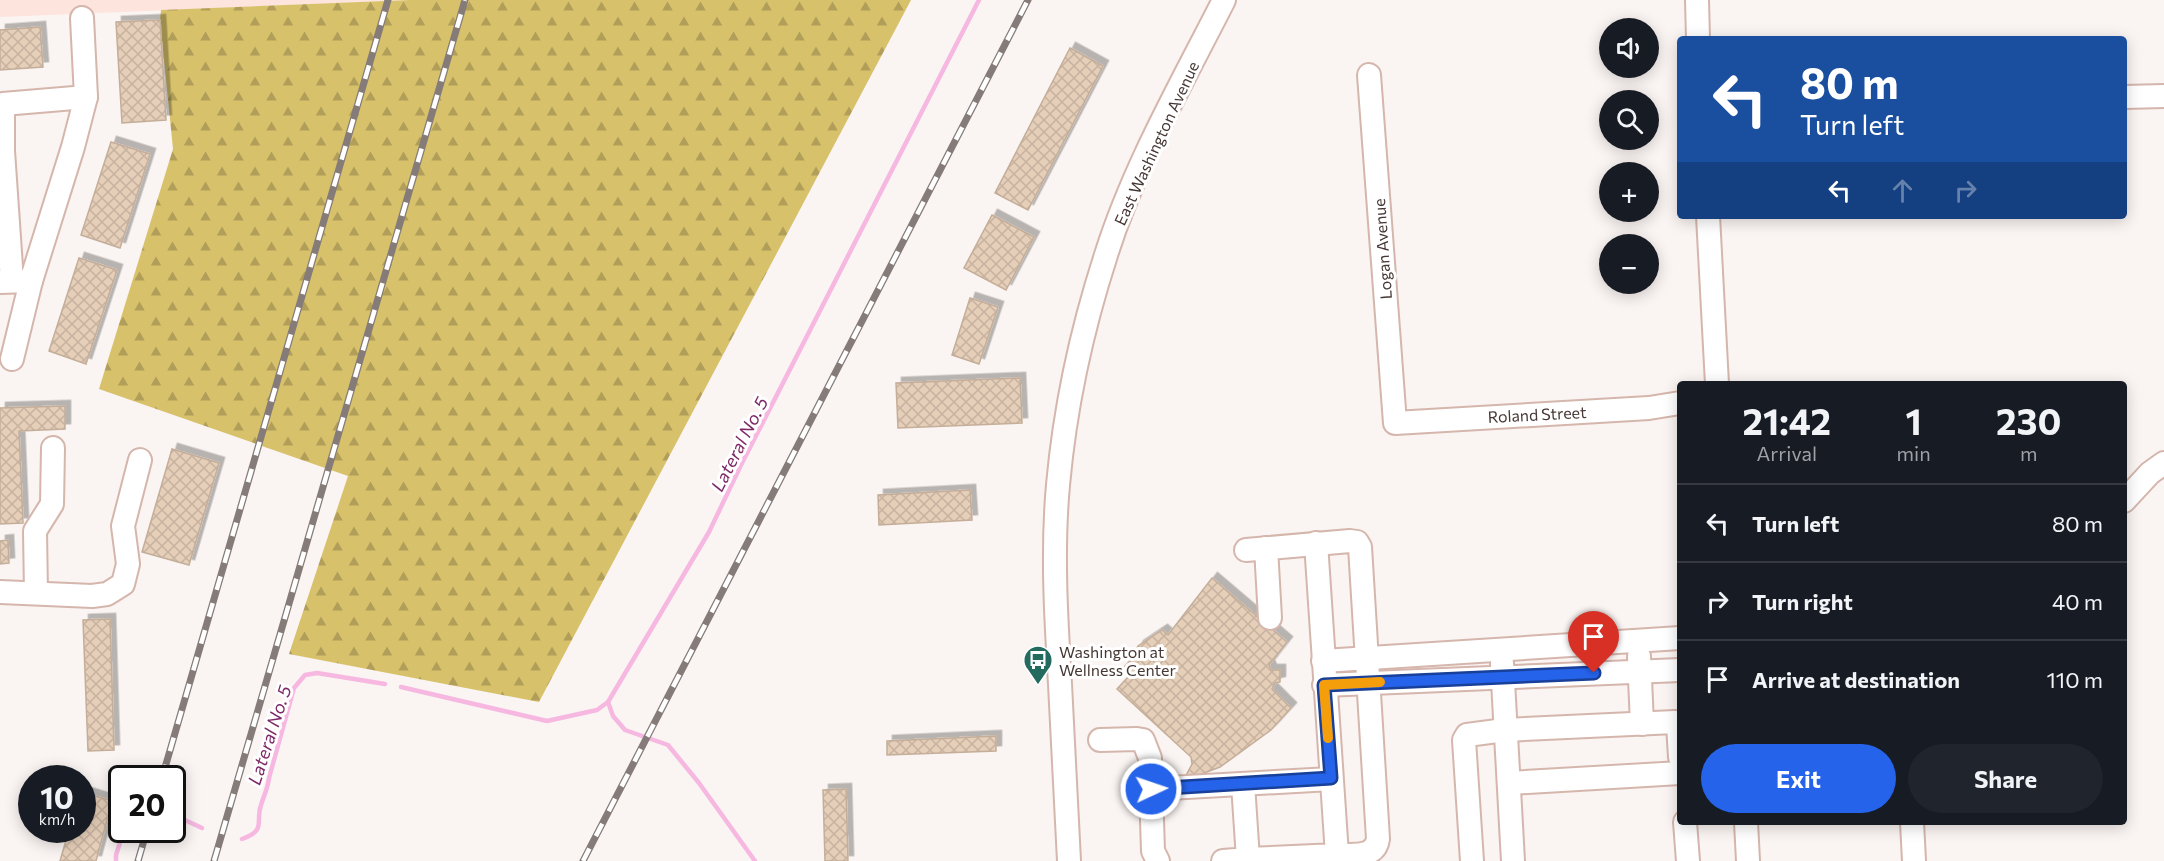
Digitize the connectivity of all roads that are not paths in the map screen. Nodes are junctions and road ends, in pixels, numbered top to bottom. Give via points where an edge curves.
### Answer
1 (1224, 0) edge
2 (1697, 0) edge
3 (82, 18) dead end
4 (1698, 36) edge
5 (1370, 75) dead end
6 (2164, 96) edge
7 (86, 97) junction
8 (2127, 97) edge
9 (1708, 219) edge
10 (14, 282) edge
11 (12, 359) dead end
12 (1717, 381) edge
13 (1677, 403) edge
14 (1395, 423) joint
15 (53, 448) dead end
16 (140, 460) dead end
17 (2164, 464) edge
18 (2127, 497) edge
19 (1316, 543) junction
20 (0, 592) edge
21 (36, 593) junction
22 (1270, 618) dead end
23 (1677, 638) edge
24 (1639, 641) junction
25 (1501, 649) junction
26 (1452, 652) junction
27 (1367, 658) junction
28 (1323, 661) junction
29 (1677, 670) edge
30 (1640, 671) junction
31 (1503, 676) junction
32 (1454, 679) junction
33 (1369, 683) junction
34 (1324, 685) junction
35 (1642, 724) junction
36 (1677, 724) edge
37 (1505, 730) junction
38 (1100, 740) dead end
39 (1677, 773) edge
40 (1331, 778) junction
41 (1509, 783) junction
42 (1243, 784) junction
43 (1151, 789) junction
44 (1685, 825) edge
45 (1746, 825) edge
46 (1912, 825) edge
47 (1337, 855) junction
48 (1248, 860) edge
49 (1069, 861) edge
50 (1158, 861) edge
51 (1223, 861) edge
52 (1472, 861) edge
53 (1513, 861) edge
54 (1688, 861) edge
55 (1748, 861) edge
56 (1914, 861) edge

1 - 49 street, East Washington Avenue via 1128,195 1106,254 1073,382 1058,485 1056,541 1056,622
2 - 4 street
3 - 7 street
5 - 14 street, Logan Avenue
6 - 8 street
7 - 10 street via 73,147
7 - 10 street via 3,104
9 - 12 street
10 - 11 street
13 - 14 street, Roland Street
15 - 21 street via 52,504 35,531
16 - 21 street via 123,526 128,564 123,584 106,594 92,596
17 - 18 street
19 - 22 street via 1256,549
19 - 27 street via 1350,541 1360,547
19 - 28 street
20 - 21 street
23 - 24 street
24 - 25 street
24 - 30 street
25 - 26 street
25 - 31 street
26 - 27 street
26 - 32 street
27 - 28 street
27 - 33 street
28 - 34 street
29 - 30 street
30 - 31 street
30 - 35 street
31 - 32 street
31 - 37 street
32 - 33 street
33 - 34 street
33 - 47 street via 1377,847 1366,854
34 - 40 street
35 - 36 street
35 - 37 street
37 - 41 street
37 - 52 street via 1475,733 1464,740
38 - 43 street via 1143,741 1150,758
39 - 41 street
40 - 42 street
40 - 47 street
41 - 53 street
42 - 43 street
42 - 48 street
43 - 50 street via 1153,851
44 - 54 street
45 - 55 street
46 - 56 street
47 - 48 street
48 - 51 street

